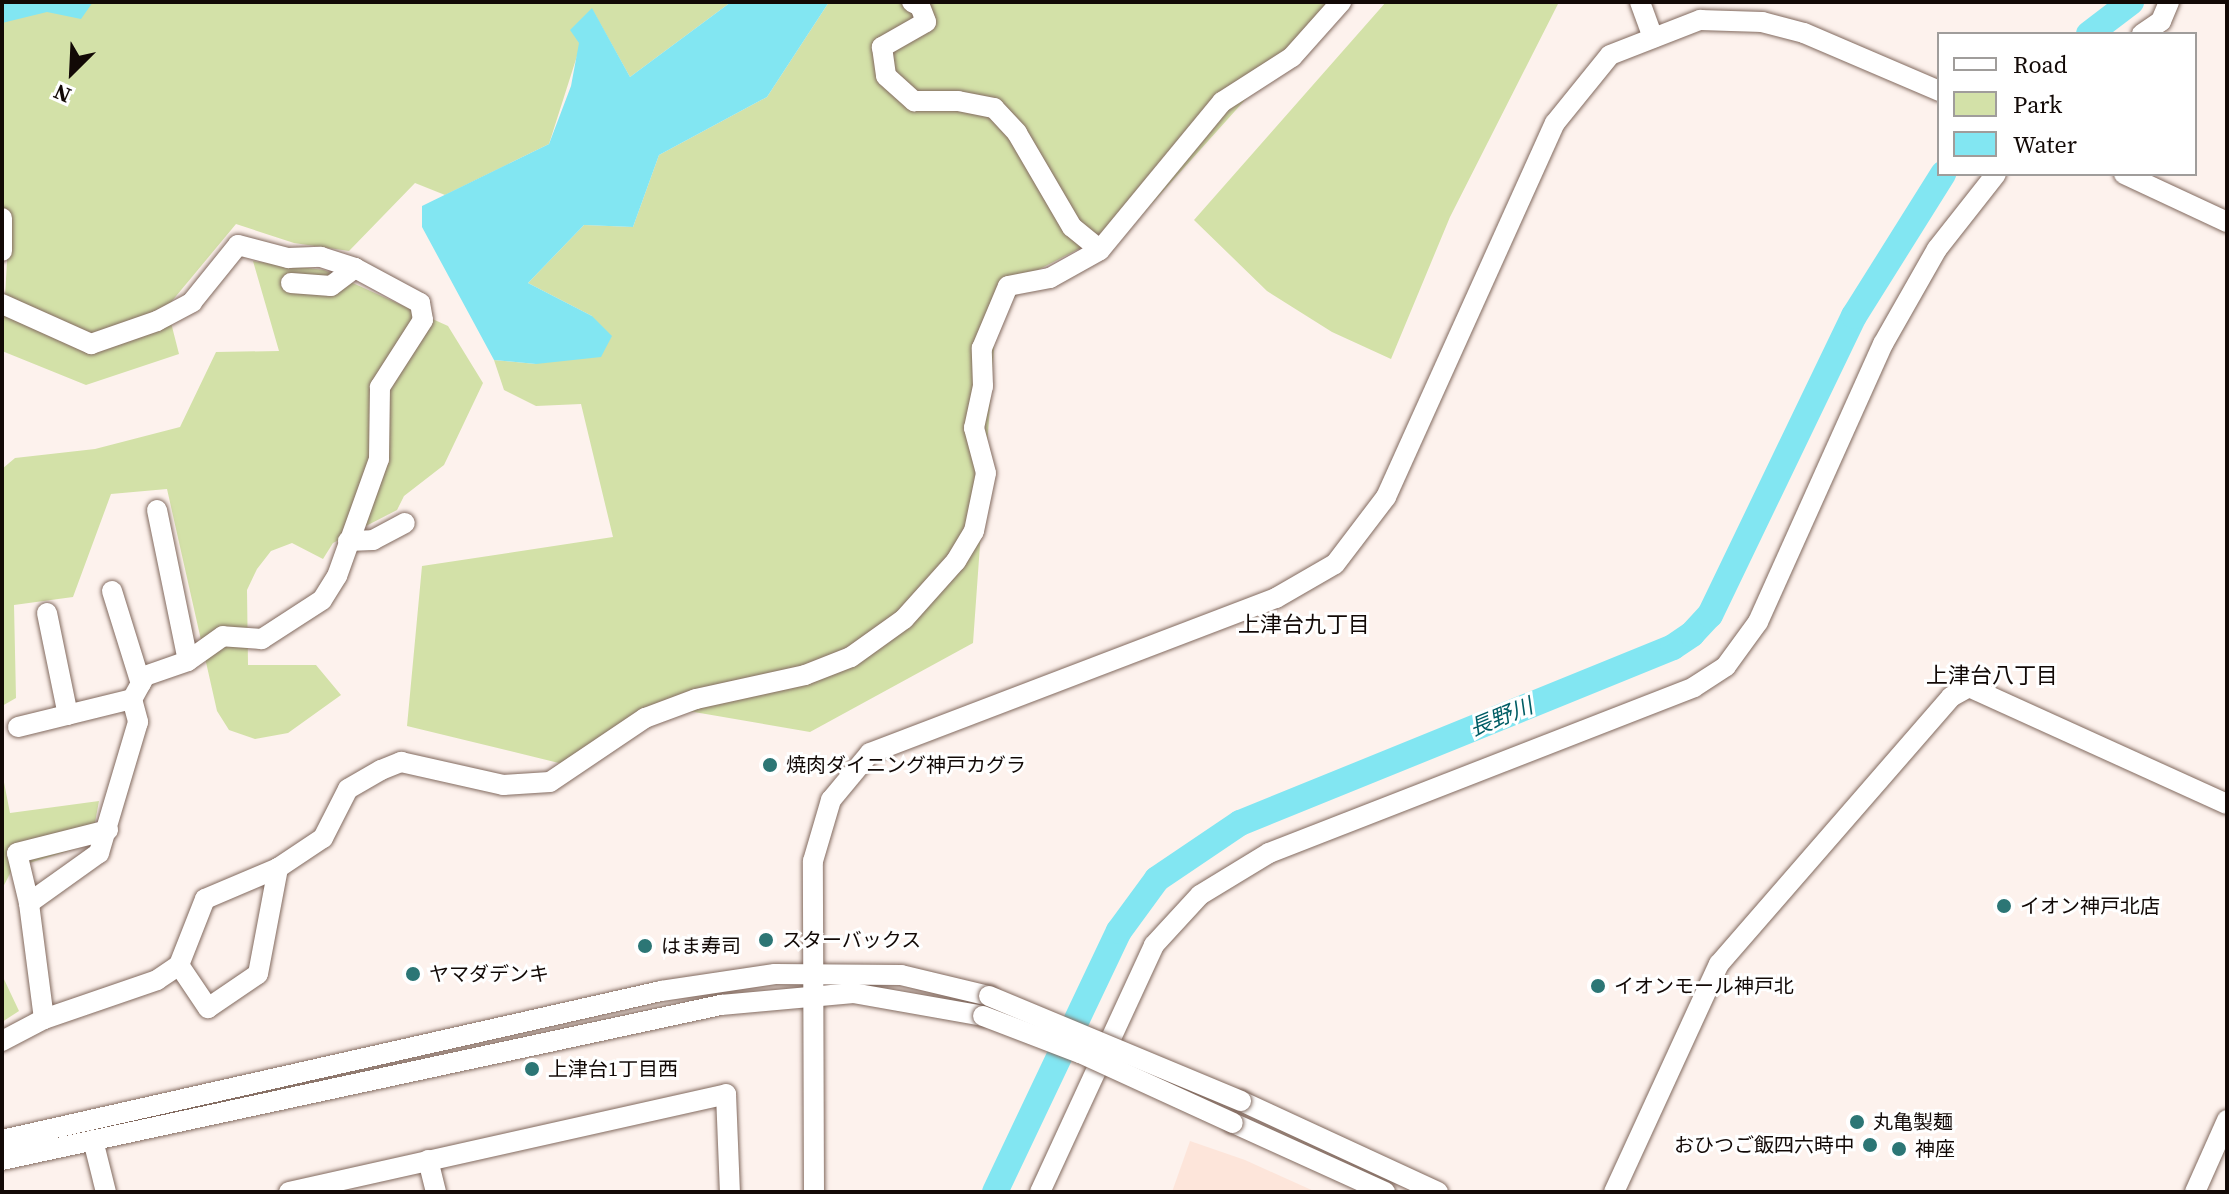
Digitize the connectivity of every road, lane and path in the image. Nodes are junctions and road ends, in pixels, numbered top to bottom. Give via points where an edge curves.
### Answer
1 (912, 2) edge
2 (1341, 2) edge
3 (1640, 2) edge
4 (2169, 2) edge
5 (2145, 32) edge
6 (1653, 38) junction
7 (1937, 90) edge
8 (1994, 176) edge
9 (2128, 176) edge
10 (2, 218) edge
11 (2227, 222) edge
12 (1100, 250) junction
13 (2, 251) edge
14 (355, 268) junction
15 (291, 283) dead end
16 (2, 304) edge
17 (157, 510) dead end
18 (405, 523) dead end
19 (348, 541) junction
20 (112, 591) dead end
21 (47, 613) dead end
22 (188, 661) junction
23 (136, 692) junction
24 (68, 715) junction
25 (18, 727) dead end
26 (2227, 804) edge
27 (108, 830) junction
28 (278, 868) junction
29 (29, 903) junction
30 (179, 965) junction
31 (811, 972) junction
32 (812, 996) junction
33 (986, 1006) junction
34 (44, 1019) junction
35 (2, 1041) edge
36 (2227, 1120) edge
37 (2, 1140) edge
38 (93, 1140) junction
39 (2, 1160) edge
40 (428, 1160) junction
41 (106, 1192) edge
42 (289, 1192) edge
43 (436, 1192) edge
44 (729, 1192) edge
45 (814, 1192) edge
46 (1040, 1192) edge
47 (1385, 1192) edge
48 (1438, 1192) edge
49 (1614, 1192) edge
50 (2195, 1192) edge

1 - 12 street via 920,6 926,22 882,47 886,76 914,101 994,108 1017,133 1072,227
2 - 12 street via 1292,57 1222,102
3 - 6 street
4 - 5 street via 2161,21
6 - 7 street via 1700,20 1762,22 1804,33
6 - 31 street via 1610,55 1555,123 1386,497 1335,564 1276,598 870,753 831,800 813,861
8 - 46 street via 1937,249 1883,344 1758,622 1726,666 1694,687 1269,853 1200,895 1154,945
9 - 11 street
10 - 13 street
12 - 28 street via 1050,278 1008,286 982,348 983,386 974,428 986,473 974,531 940,581 868,647 805,675 696,699 645,718 550,782 503,785 401,762 348,789 323,838
14 - 15 street via 331,286
14 - 16 street via 321,257 288,258 238,245 192,302 157,321 91,344
14 - 19 street via 420,303 423,320 380,387 379,459
17 - 22 street
18 - 19 street via 373,540
19 - 22 street via 337,576 322,600 262,639 223,636
20 - 23 street
21 - 24 street
22 - 23 street via 145,676
23 - 24 street
23 - 27 street via 138,722
24 - 25 street
26 - 49 street via 1969,687 1951,697 1719,964
27 - 29 street via 99,853
27 - 29 street via 17,853
28 - 30 street via 205,899
28 - 30 street via 258,974 208,1008
29 - 34 street
30 - 34 street via 157,980
31 - 32 street
31 - 33 street via 901,975
31 - 37 street via 661,991
32 - 33 street via 853,993
32 - 38 street via 721,1005
32 - 45 street
33 - 47 street, bridge
33 - 48 street, bridge via 1241,1101
34 - 35 street
36 - 50 street
38 - 39 street
38 - 41 street
40 - 42 street
40 - 43 street
40 - 44 street via 726,1094

